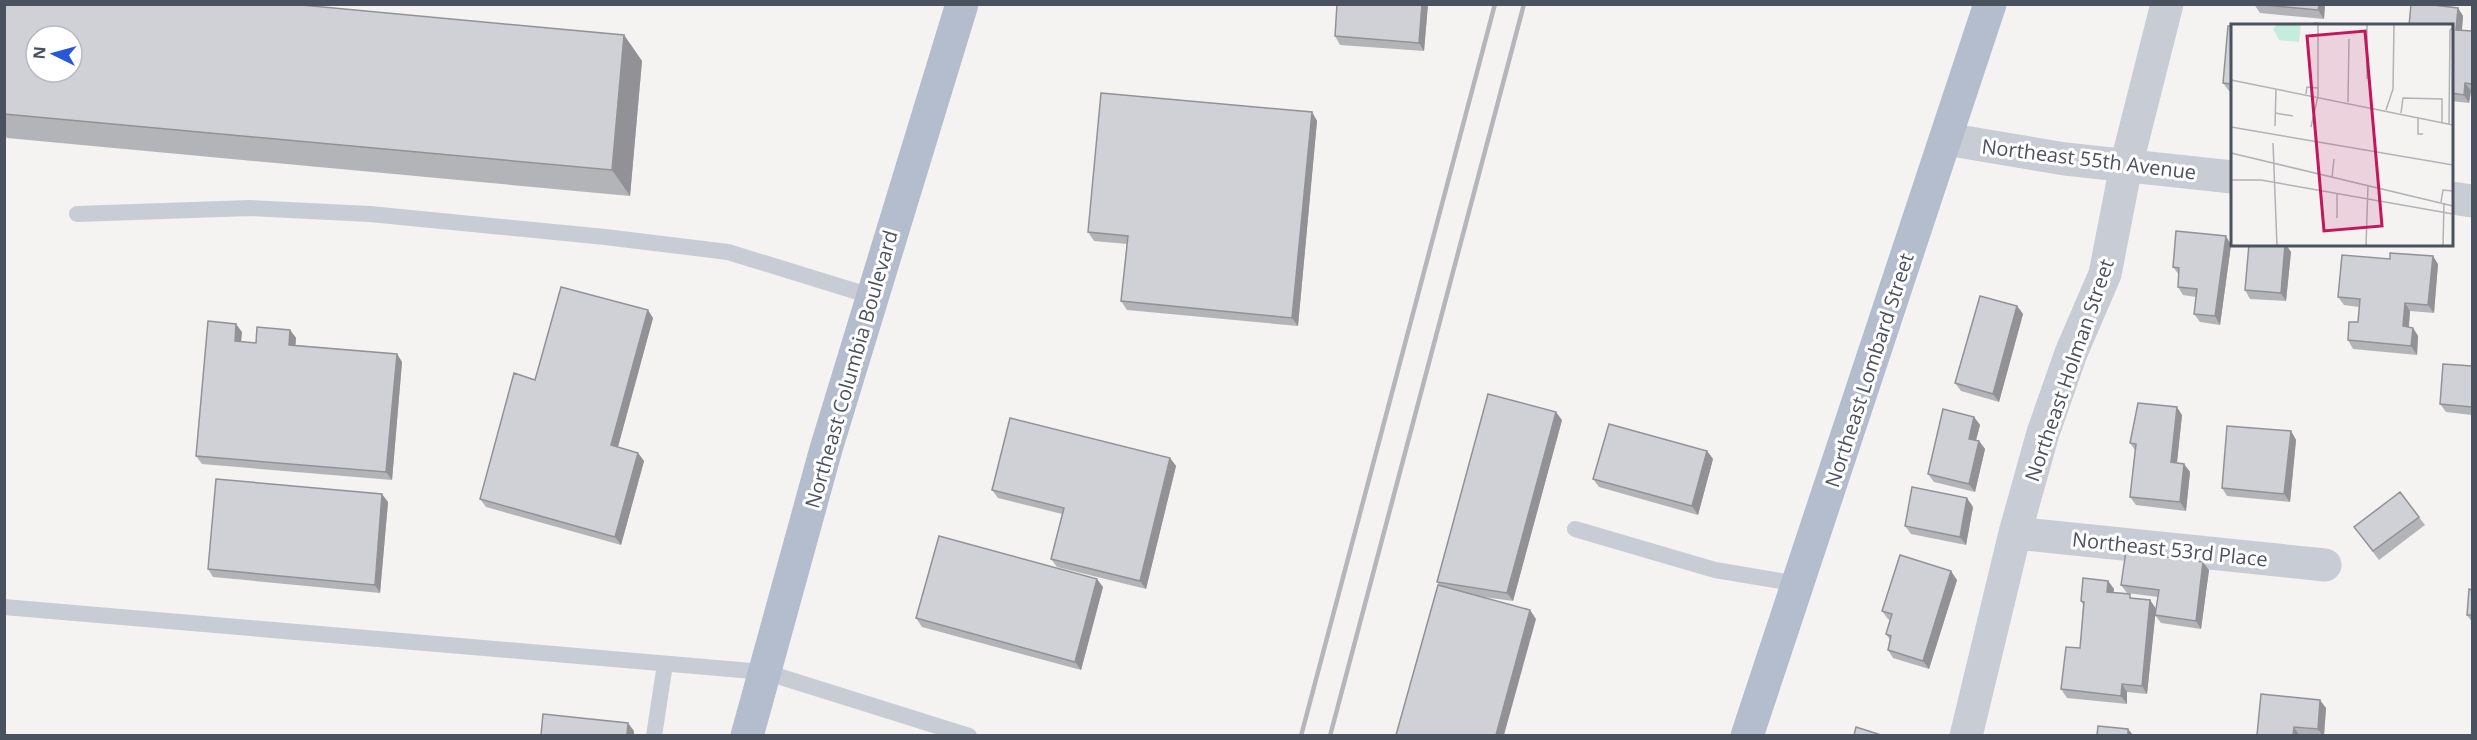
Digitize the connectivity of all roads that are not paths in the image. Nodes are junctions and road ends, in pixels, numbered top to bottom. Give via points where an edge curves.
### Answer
1 (962, 4) edge
2 (1990, 4) edge
3 (2167, 4) edge
4 (1946, 139) junction
5 (2126, 166) junction
6 (2231, 177) edge
7 (2453, 198) edge
8 (2472, 201) edge
9 (76, 214) dead end
10 (871, 296) junction
11 (1575, 530) dead end
12 (2015, 533) junction
13 (2325, 565) dead end
14 (1797, 584) junction
15 (4, 607) edge
16 (664, 663) junction
17 (765, 672) junction
18 (654, 735) edge
19 (747, 735) edge
20 (969, 735) edge
21 (1747, 735) edge
22 (1966, 735) edge

1 - 10 main road, Northeast Columbia Boulevard
2 - 4 main road, Northeast Lombard Street
3 - 5 street, Northeast Holman Street
4 - 5 street, Northeast 55th Avenue
4 - 14 main road, Northeast Lombard Street
5 - 6 street, Northeast 55th Avenue
5 - 12 street, Northeast Holman Street via 2105,274 2043,433
7 - 8 street
9 - 10 lane via 250,208 370,214 605,237 728,252
10 - 17 main road, Northeast Columbia Boulevard
11 - 14 lane via 1715,570
12 - 13 street, Northeast 53rd Place
12 - 22 street, Northeast Holman Street
14 - 21 main road, Northeast Lombard Street
15 - 16 lane
16 - 17 lane
16 - 18 lane
17 - 19 main road, Northeast Columbia Boulevard
17 - 20 lane

